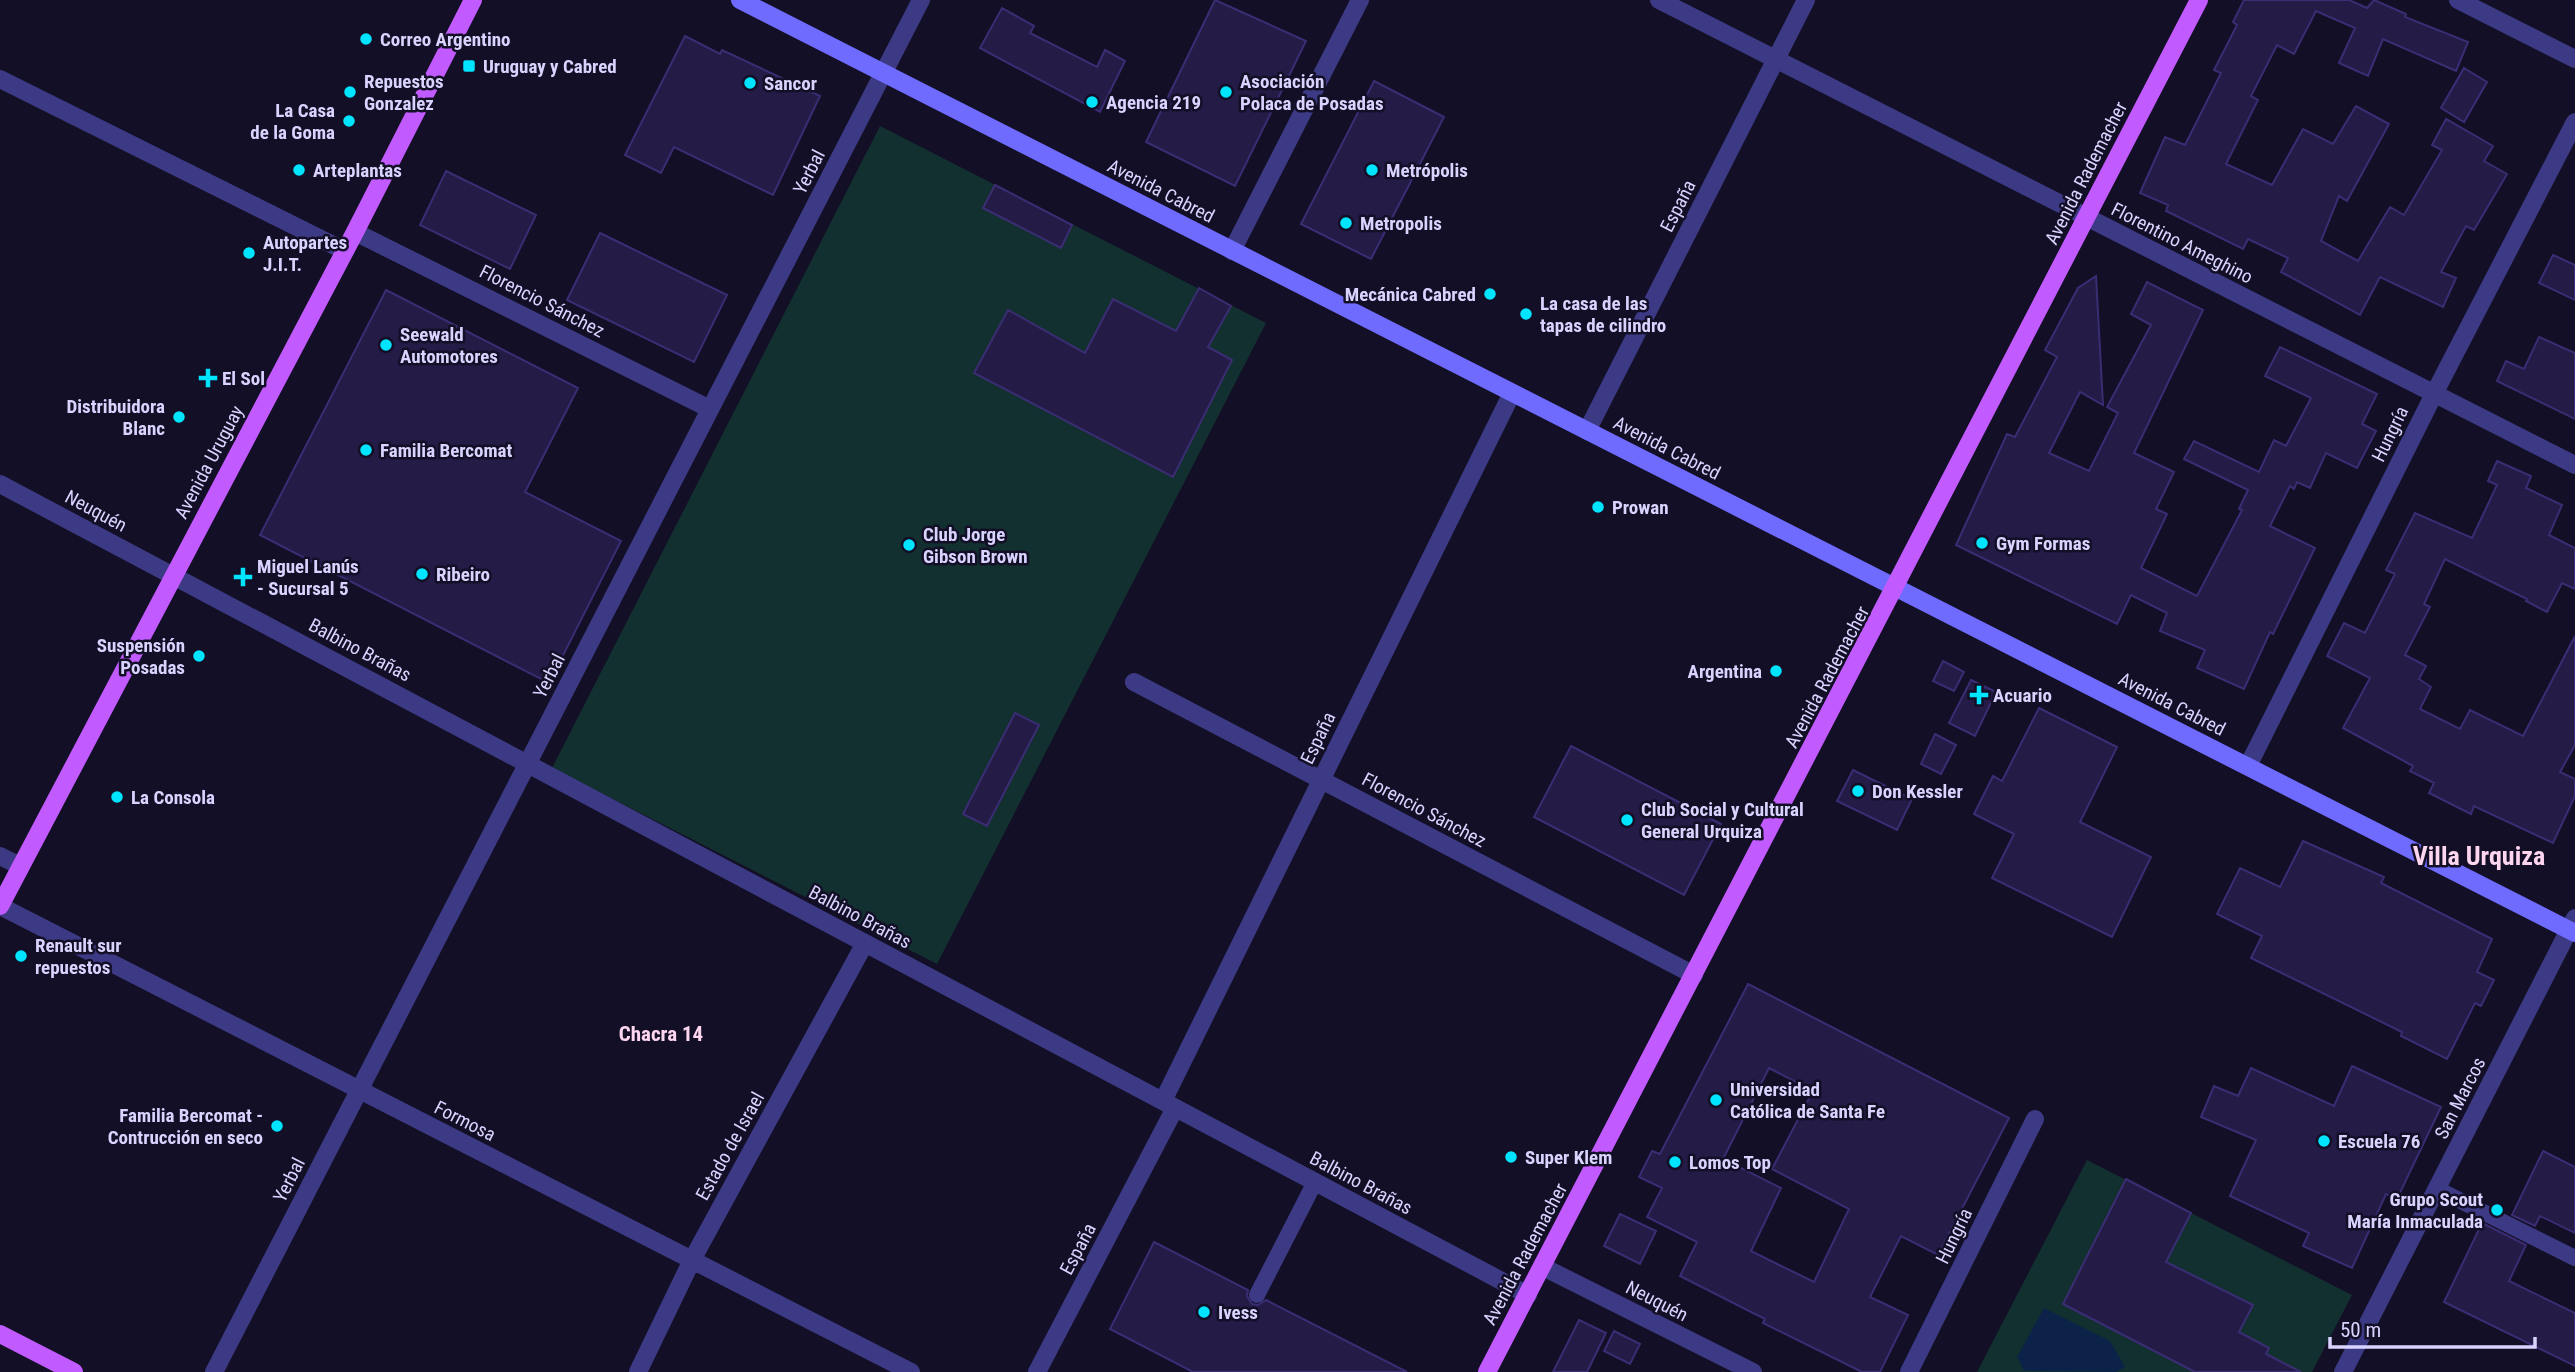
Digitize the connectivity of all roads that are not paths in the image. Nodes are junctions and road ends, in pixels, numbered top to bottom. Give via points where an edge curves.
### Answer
1 (473, 0) edge
2 (740, 0) edge
3 (921, 0) edge
4 (1360, 0) edge
5 (1659, 0) edge
6 (1806, 0) edge
7 (2199, 0) edge
8 (2458, 0) edge
9 (1776, 59) junction
10 (2575, 59) edge
11 (884, 72) junction
12 (0, 79) edge
13 (2575, 122) edge
14 (2087, 218) junction
15 (355, 232) junction
16 (345, 251) junction
17 (1232, 251) junction
18 (1512, 393) junction
19 (2434, 394) junction
20 (710, 409) junction
21 (1587, 431) junction
22 (2575, 465) edge
23 (0, 484) edge
24 (173, 575) junction
25 (1897, 588) junction
26 (1135, 682) dead end
27 (528, 764) junction
28 (2248, 766) junction
29 (1321, 779) junction
30 (0, 856) edge
31 (20, 866) junction
32 (0, 906) edge
33 (2573, 927) edge
34 (865, 943) junction
35 (1695, 975) junction
36 (359, 1090) junction
37 (1169, 1105) junction
38 (2035, 1119) dead end
39 (1315, 1182) junction
40 (2437, 1189) junction
41 (2575, 1258) edge
42 (692, 1261) junction
43 (1543, 1267) junction
44 (1257, 1295) dead end
45 (1528, 1295) junction
46 (0, 1334) edge
47 (74, 1372) edge
48 (214, 1372) edge
49 (638, 1372) edge
50 (911, 1372) edge
51 (1037, 1372) edge
52 (1488, 1372) edge
53 (1753, 1372) edge
54 (1909, 1372) edge
55 (2343, 1372) edge

1 - 15 main road, Avenida Uruguay
2 - 11 main road, Avenida Cabred
3 - 11 street, Yerbal
4 - 17 street
5 - 9 street, Florentino Ameghino
6 - 9 street, España
7 - 14 main road, Avenida Rademacher
8 - 10 street
9 - 14 street, Florentino Ameghino
9 - 21 street, España
11 - 17 main road, Avenida Cabred
11 - 20 street, Yerbal
12 - 16 street
13 - 19 street, Hungría
14 - 19 street, Florentino Ameghino
14 - 25 main road, Avenida Rademacher
15 - 16 main road, Avenida Uruguay
15 - 20 street, Florencio Sánchez
16 - 24 main road, Avenida Uruguay
17 - 18 main road, Avenida Cabred
18 - 21 main road, Avenida Cabred
18 - 29 street, España
19 - 22 street, Florentino Ameghino
19 - 28 street, Hungría
20 - 27 street, Yerbal
21 - 25 main road, Avenida Cabred
23 - 24 street, Neuquén
24 - 27 street, Balbino Brañas
24 - 31 main road, Avenida Uruguay
25 - 28 main road, Avenida Cabred
25 - 35 main road, Avenida Rademacher
26 - 29 street, Florencio Sánchez
27 - 34 street, Balbino Brañas
27 - 36 street, Yerbal
28 - 33 main road, Avenida Cabred
29 - 35 street, Florencio Sánchez
29 - 37 street, España
30 - 31 street
31 - 32 main road, Avenida Uruguay
32 - 36 street, Formosa
33 - 40 street, San Marcos
34 - 37 street, Balbino Brañas
34 - 42 street, Estado de Israel
35 - 43 main road, Avenida Rademacher
36 - 42 street, Formosa
36 - 48 street, Yerbal
37 - 39 street, Balbino Brañas
37 - 51 street, España
38 - 54 street, Hungría
39 - 44 lane
39 - 45 street, Balbino Brañas
40 - 41 lane
40 - 55 street, San Marcos
42 - 49 street, Estado de Israel
42 - 50 street, Formosa
43 - 45 main road, Avenida Rademacher
43 - 53 street, Neuquén
45 - 52 main road, Avenida Rademacher
46 - 47 main road

